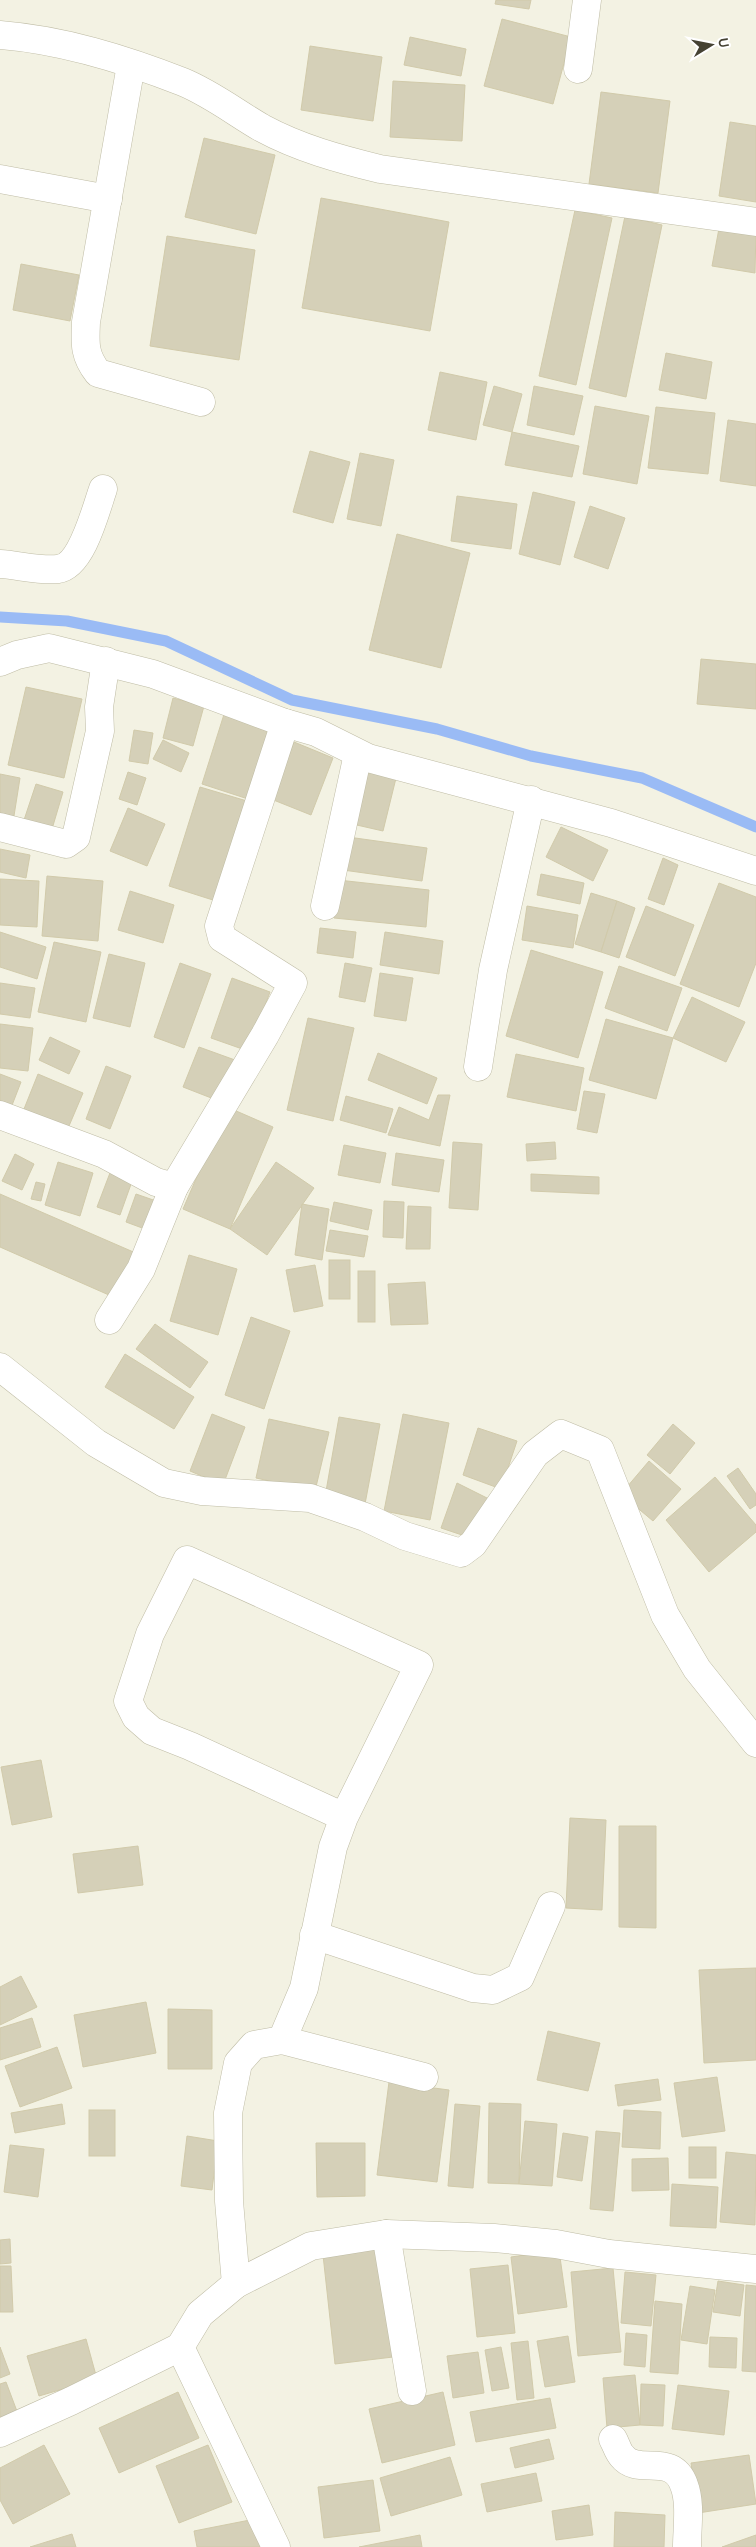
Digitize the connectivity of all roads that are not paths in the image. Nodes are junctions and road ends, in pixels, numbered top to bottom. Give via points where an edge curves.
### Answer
1 (587, 0) edge
2 (0, 35) edge
3 (131, 65) junction
4 (578, 68) dead end
5 (0, 179) edge
6 (108, 199) junction
7 (756, 222) edge
8 (201, 402) dead end
9 (104, 489) dead end
10 (0, 564) edge
11 (106, 661) junction
12 (0, 662) edge
13 (285, 723) junction
14 (358, 754) junction
15 (531, 800) junction
16 (0, 827) edge
17 (756, 871) edge
18 (325, 906) dead end
19 (478, 1067) dead end
20 (0, 1116) edge
21 (174, 1188) junction
22 (108, 1320) dead end
23 (0, 1367) edge
24 (756, 1743) edge
25 (344, 1817) junction
26 (552, 1906) dead end
27 (314, 1935) junction
28 (282, 2040) junction
29 (424, 2077) dead end
30 (386, 2234) junction
31 (756, 2269) edge
32 (236, 2284) junction
33 (180, 2347) junction
34 (412, 2391) dead end
35 (0, 2433) edge
36 (613, 2439) dead end
37 (276, 2547) edge
38 (687, 2547) edge

1 - 4 street
2 - 3 street via 38,38 83,48
3 - 6 street
3 - 7 street via 184,83 263,128 321,154 380,169
5 - 6 street
6 - 8 street via 86,322 88,360 98,373
9 - 10 street via 84,543 68,566 57,569
11 - 12 street via 48,648
11 - 13 street via 153,674
11 - 16 street via 99,707 100,730 76,837 66,844
13 - 14 street via 316,732
13 - 21 street via 219,926 222,938 293,982
14 - 15 street via 457,783
14 - 18 street
15 - 17 street
15 - 19 street via 493,970
20 - 21 street via 104,1154
21 - 22 street via 141,1269
23 - 24 street via 96,1442 164,1483 202,1491 310,1498 365,1517 405,1536 462,1553 474,1544 535,1454 560,1434 600,1450 665,1615 697,1669
25 - 25 street via 419,1665 187,1560 150,1634 135,1676 128,1701 136,1717 152,1731
25 - 27 street via 333,1847
26 - 27 street via 520,1977 493,1990 473,1988
27 - 28 street via 304,1988
28 - 29 street
28 - 32 street via 254,2045 238,2064 228,2113 229,2201
30 - 31 street via 494,2238
30 - 32 street via 311,2246
30 - 34 street
32 - 33 street via 200,2314
33 - 35 street
33 - 37 street
36 - 38 street via 622,2457 633,2464 660,2464 672,2468 680,2476 687,2503

